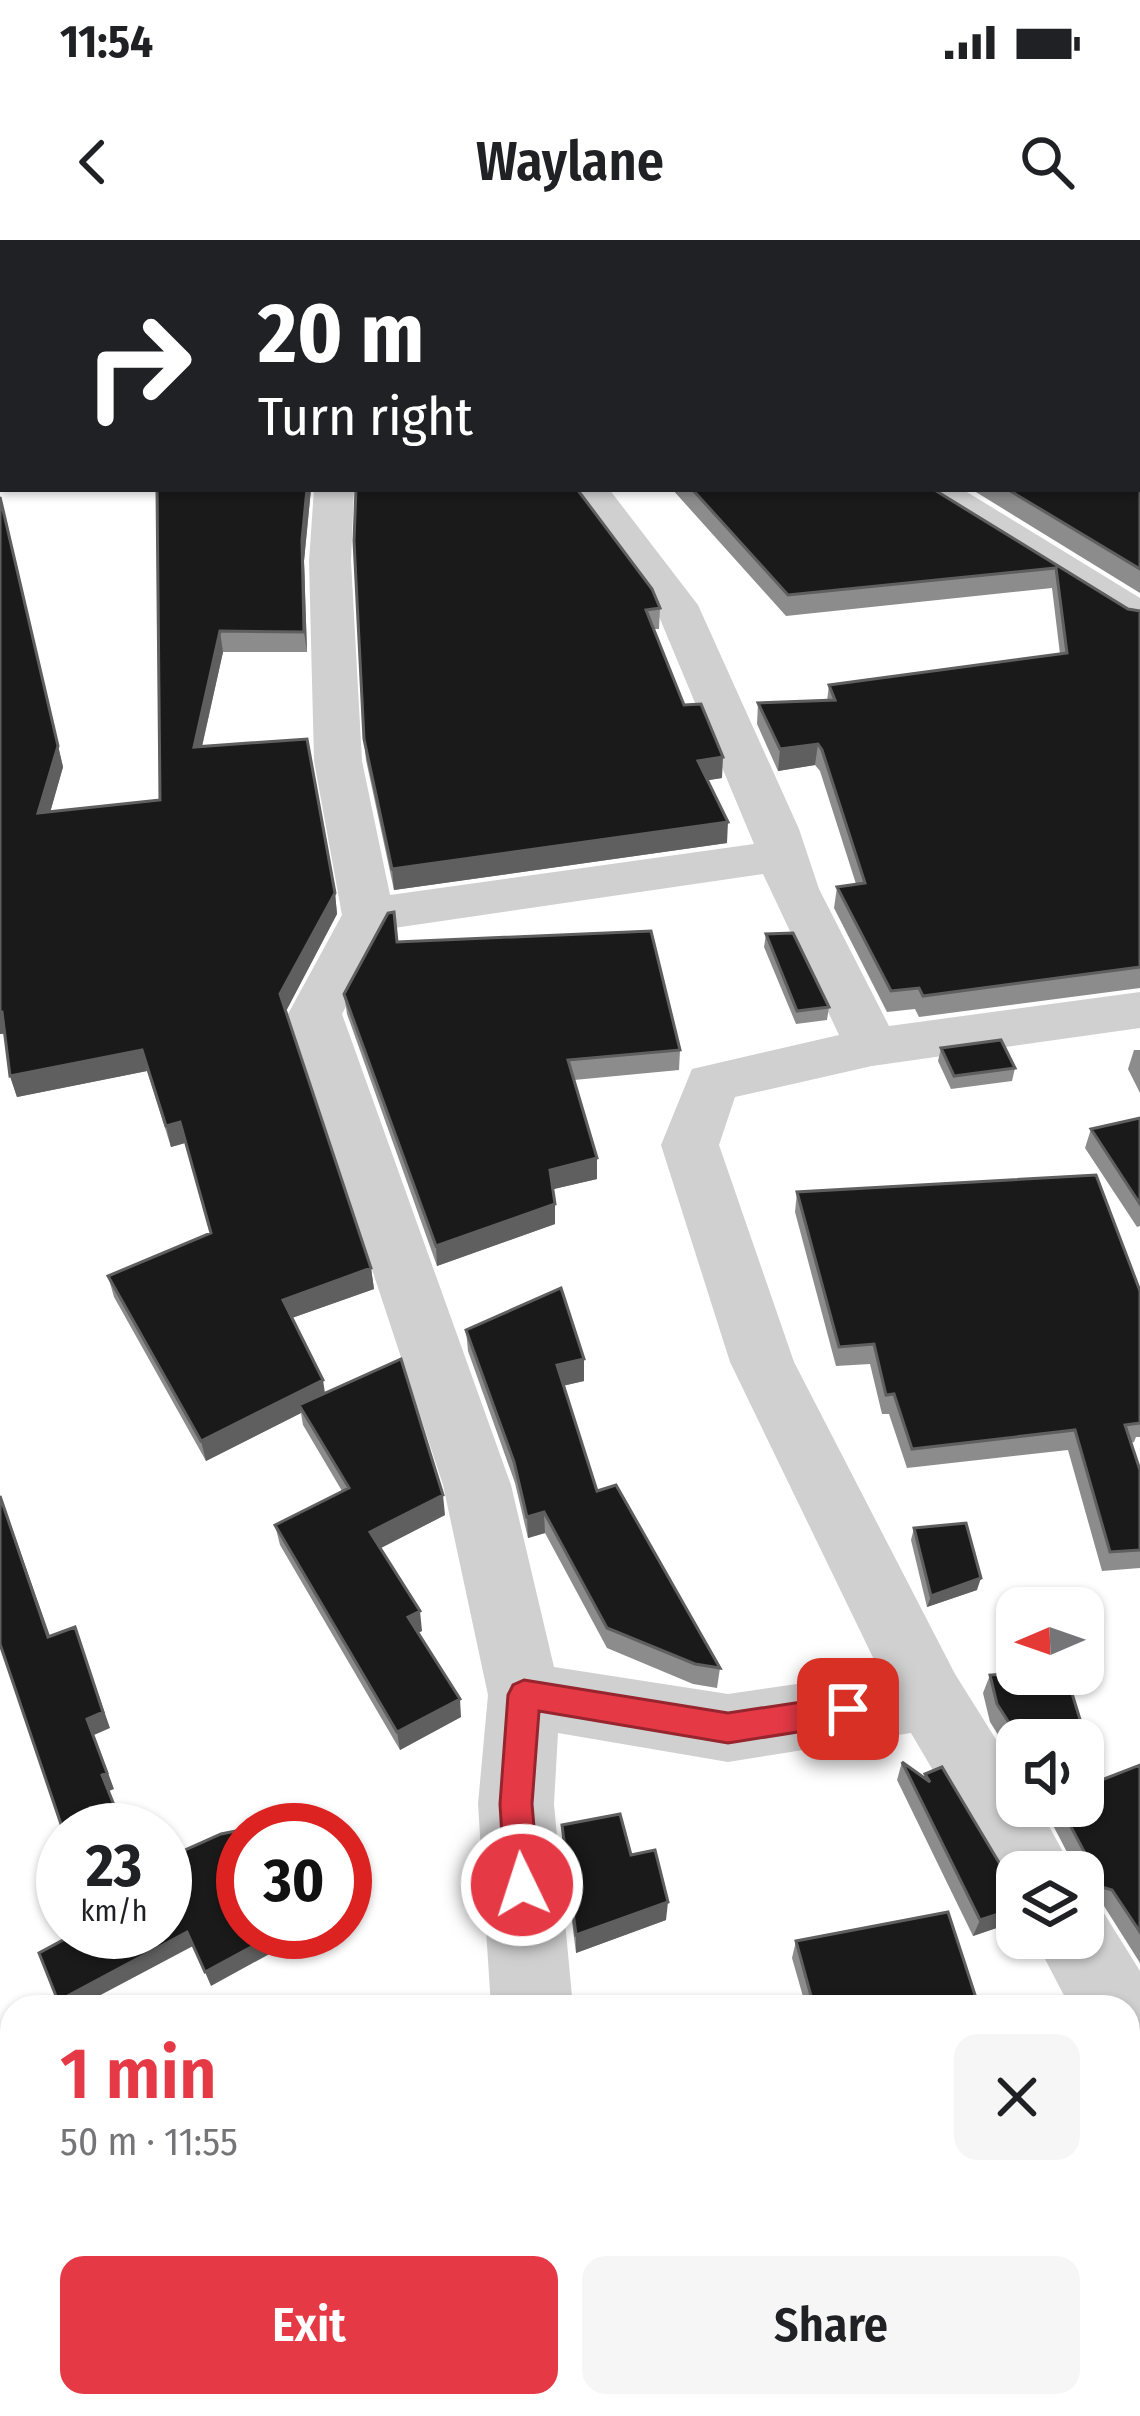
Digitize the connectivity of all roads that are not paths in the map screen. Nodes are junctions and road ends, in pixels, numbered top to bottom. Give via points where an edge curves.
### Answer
1 (334, 492) edge
2 (590, 492) edge
3 (939, 492) edge
4 (1140, 616) edge
5 (782, 856) junction
6 (368, 915) junction
7 (1140, 1010) edge
8 (872, 1047) junction
9 (524, 1695) junction
10 (929, 1697) junction
11 (1022, 1851) edge
12 (1087, 1959) edge
13 (531, 1995) edge
14 (1109, 1995) edge

1 - 6 street via 338,761
2 - 5 street via 676,605
3 - 4 street
5 - 6 street
5 - 8 street
6 - 9 street via 315,1014 477,1485
7 - 8 street
8 - 10 street via 712,1083 689,1144 762,1362
9 - 10 street via 728,1728
9 - 13 street via 516,1804
10 - 11 street
12 - 14 street

